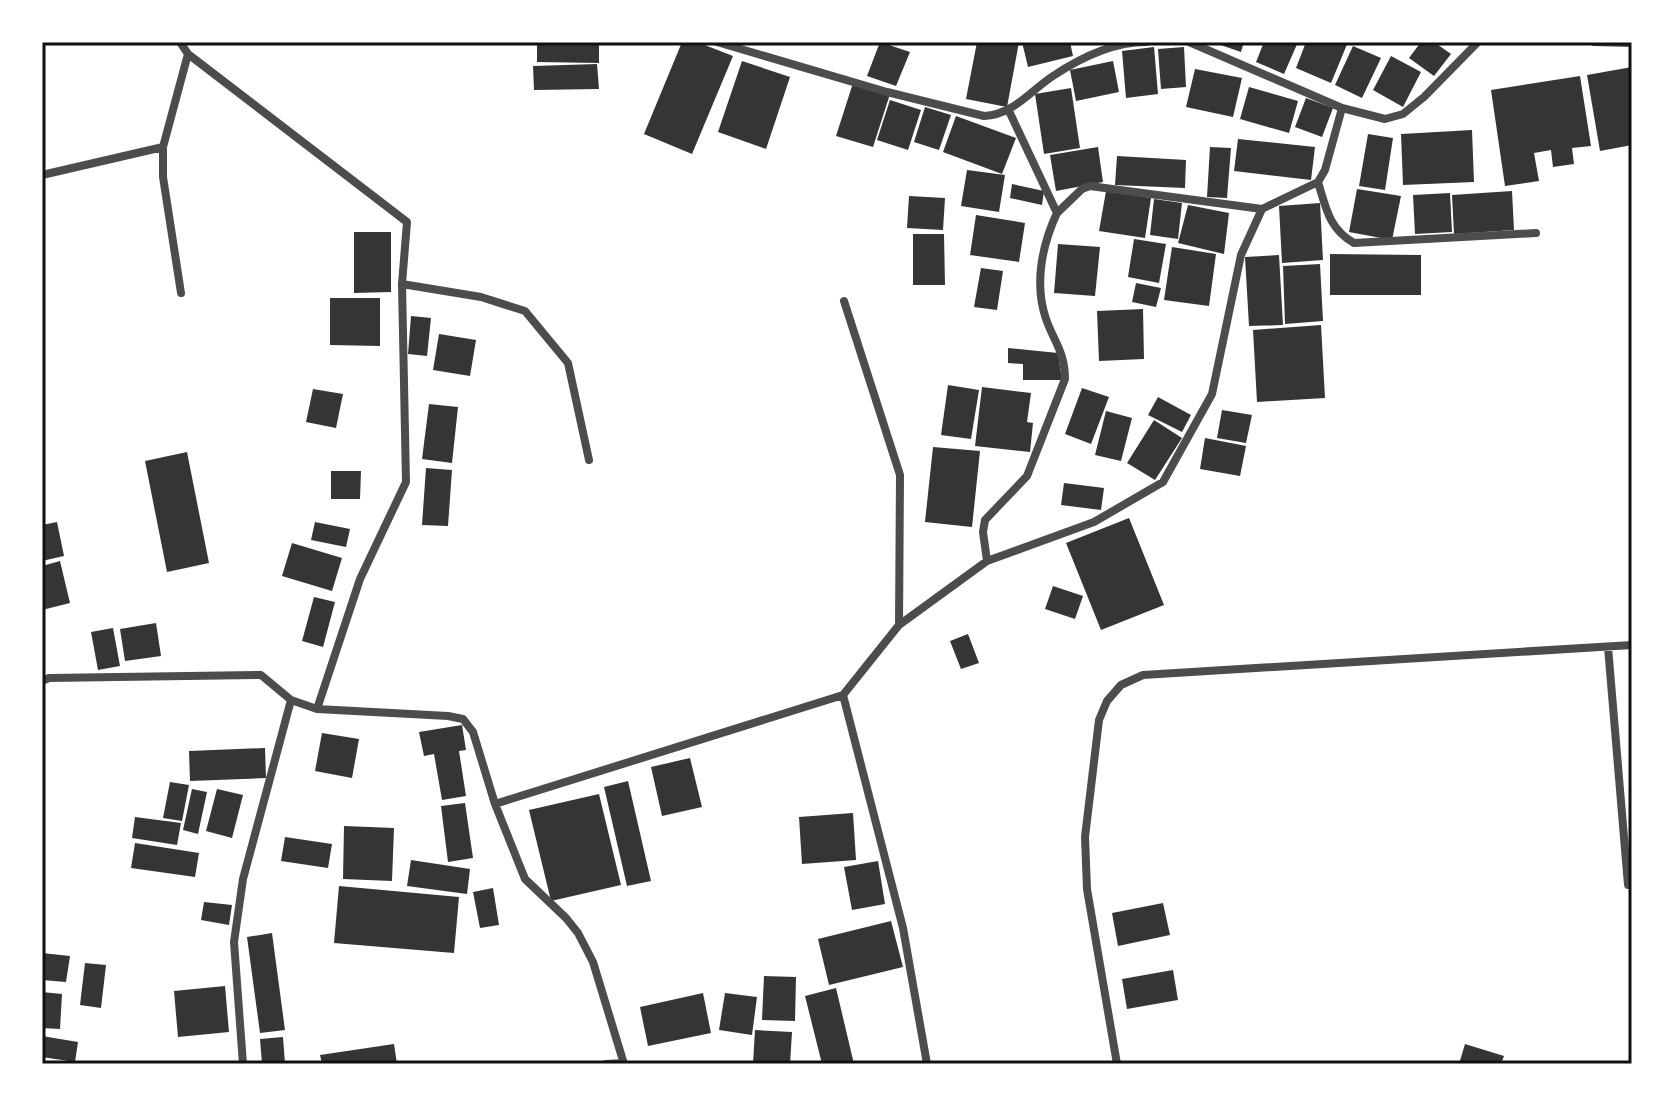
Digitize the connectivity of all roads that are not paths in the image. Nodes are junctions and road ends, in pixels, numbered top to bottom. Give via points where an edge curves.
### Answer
1 (180, 42) edge
2 (717, 42) edge
3 (1146, 42) edge
4 (1189, 42) edge
5 (1478, 42) edge
6 (1594, 42) edge
7 (1632, 43) edge
8 (188, 54) junction
9 (1342, 108) junction
10 (1009, 111) junction
11 (163, 147) junction
12 (42, 175) edge
13 (1318, 182) junction
14 (1262, 209) junction
15 (1057, 213) junction
16 (1536, 233) dead end
17 (402, 284) junction
18 (181, 293) dead end
19 (844, 301) dead end
20 (589, 460) dead end
21 (987, 561) junction
22 (899, 625) junction
23 (1632, 645) edge
24 (1608, 647) junction
25 (42, 681) edge
26 (843, 695) junction
27 (291, 700) junction
28 (317, 709) junction
29 (495, 804) junction
30 (1628, 885) dead end
31 (623, 1063) edge
32 (243, 1064) edge
33 (606, 1064) edge
34 (927, 1064) edge
35 (1117, 1064) edge

1 - 8 street
2 - 10 street via 984,116
3 - 10 street via 1093,54 1053,75
4 - 9 street
5 - 9 street via 1403,114 1385,119
6 - 7 street
8 - 11 street
8 - 17 street via 407,222
9 - 13 street
10 - 15 street
11 - 12 street
11 - 18 street
13 - 14 street
13 - 16 street via 1330,222 1354,243
14 - 15 street via 1090,186
14 - 21 street via 1241,255 1212,394 1163,482 1094,522
15 - 21 street via 1041,262 1041,294 1065,362 1065,379 1027,476 985,520
17 - 20 street via 481,297 525,311 568,363
17 - 28 street via 406,482 360,579
19 - 22 street via 900,475
21 - 22 street
22 - 26 street
23 - 24 street
24 - 30 street
24 - 35 street via 1143,675 1121,685 1099,720 1085,837 1087,889
25 - 27 street via 261,675
26 - 29 street
26 - 34 street via 903,928
27 - 28 street
27 - 32 street via 243,879 234,942
28 - 29 street via 463,719 473,732
29 - 31 street via 525,879 566,918 593,962
31 - 33 street

